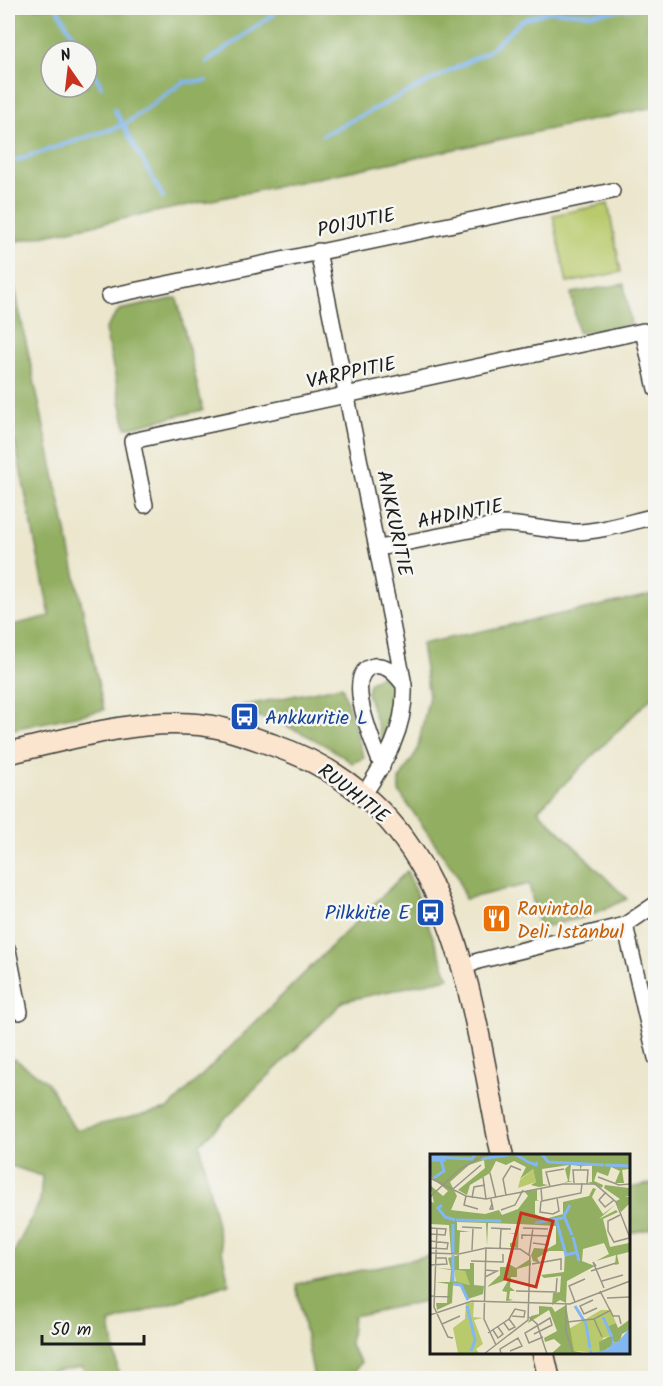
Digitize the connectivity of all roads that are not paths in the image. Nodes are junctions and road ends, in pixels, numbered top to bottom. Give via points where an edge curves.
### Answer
1 (612, 191) dead end
2 (318, 251) junction
3 (109, 296) dead end
4 (656, 389) edge
5 (346, 394) junction
6 (145, 506) dead end
7 (656, 516) edge
8 (379, 548) junction
9 (404, 685) junction
10 (8, 753) edge
11 (382, 767) junction
12 (363, 796) junction
13 (656, 904) edge
14 (626, 925) junction
15 (8, 950) edge
16 (463, 968) junction
17 (20, 1012) dead end
18 (656, 1058) edge
19 (502, 1154) edge
20 (543, 1353) edge
21 (549, 1378) edge

1 - 2 street, POIJUTIE
2 - 3 street, POIJUTIE
2 - 5 street, ANKKURITIE
4 - 5 street, VARPPITIE via 643,331
5 - 6 street, VARPPITIE via 132,441
5 - 8 street, ANKKURITIE
7 - 8 street, AHDINTIE via 573,532 500,524
8 - 9 street, ANKKURITIE
9 - 11 street, ANKKURITIE via 398,736
9 - 11 street via 396,674 375,666 364,671 359,682 363,711
10 - 12 street, RUUHITIE via 150,724 190,723 230,729 297,753 333,772
11 - 12 street, ANKKURITIE
12 - 16 street, RUUHITIE via 389,819 429,876
13 - 14 street
14 - 16 street
14 - 18 street
15 - 17 street
16 - 19 street, RUUHITIE
20 - 21 street

